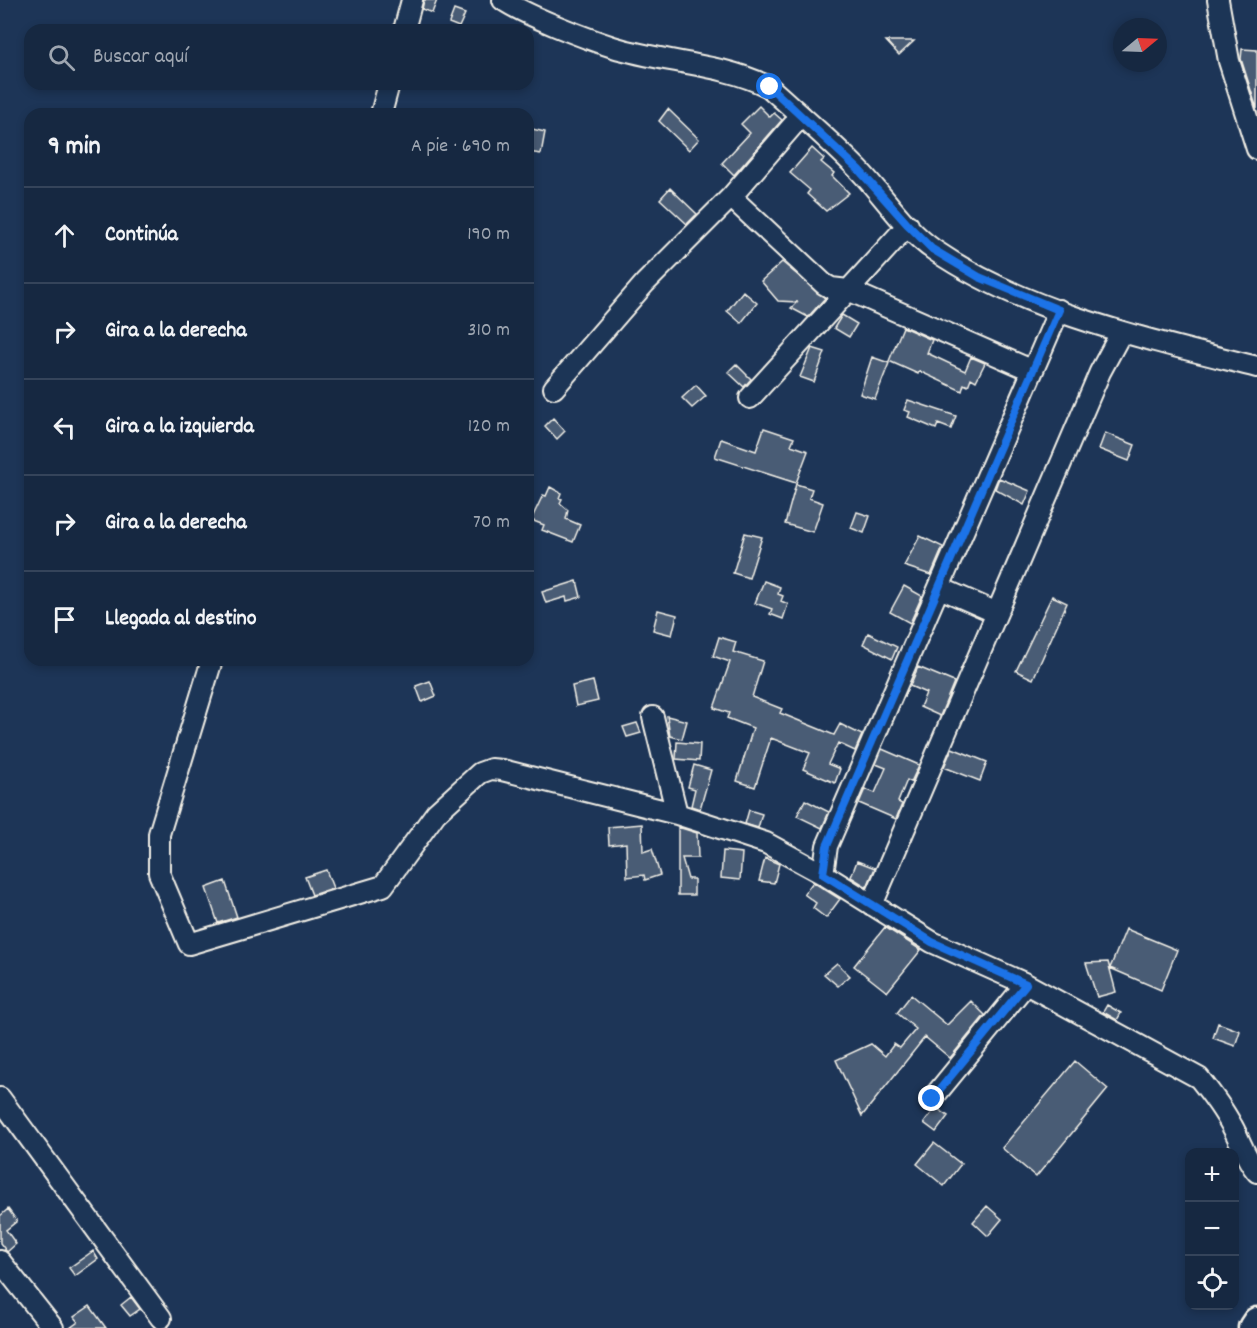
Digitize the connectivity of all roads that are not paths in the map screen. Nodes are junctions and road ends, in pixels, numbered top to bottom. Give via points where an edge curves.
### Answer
1 (412, 0) edge
2 (503, 0) edge
3 (1218, 0) edge
4 (406, 24) edge
5 (387, 90) edge
6 (383, 108) edge
7 (801, 116) junction
8 (1257, 149) edge
9 (731, 197) junction
10 (908, 225) junction
11 (848, 290) junction
12 (1059, 310) junction
13 (1121, 333) junction
14 (1257, 367) edge
15 (1031, 370) junction
16 (554, 388) dead end
17 (750, 398) dead end
18 (940, 588) junction
19 (997, 613) junction
20 (210, 666) edge
21 (653, 717) dead end
22 (677, 814) junction
23 (823, 874) junction
24 (872, 905) junction
25 (1026, 984) junction
26 (0, 1098) edge
27 (932, 1099) dead end
28 (1257, 1172) edge
29 (0, 1261) edge
30 (1257, 1322) edge
31 (159, 1325) edge
32 (53, 1328) edge
33 (1253, 1328) edge

1 - 4 street
2 - 7 street via 614,47 752,78 770,87
3 - 8 street via 1229,62
5 - 6 street
7 - 9 street
7 - 10 street via 859,170
9 - 11 street via 824,284
9 - 16 street via 645,283
10 - 11 street
10 - 12 street via 932,249 979,277
11 - 15 street
11 - 17 street
12 - 13 street
12 - 15 street
13 - 14 street
13 - 19 street via 1100,372
15 - 18 street
18 - 19 street
18 - 23 street via 827,846
19 - 24 street
20 - 22 street via 159,834 159,873 189,944 383,886 436,813 480,773 491,769
21 - 22 street
22 - 23 street via 766,843
23 - 24 street
24 - 25 street via 932,942
25 - 27 street
25 - 28 street via 1199,1078
26 - 31 street
29 - 32 street
30 - 33 highway

